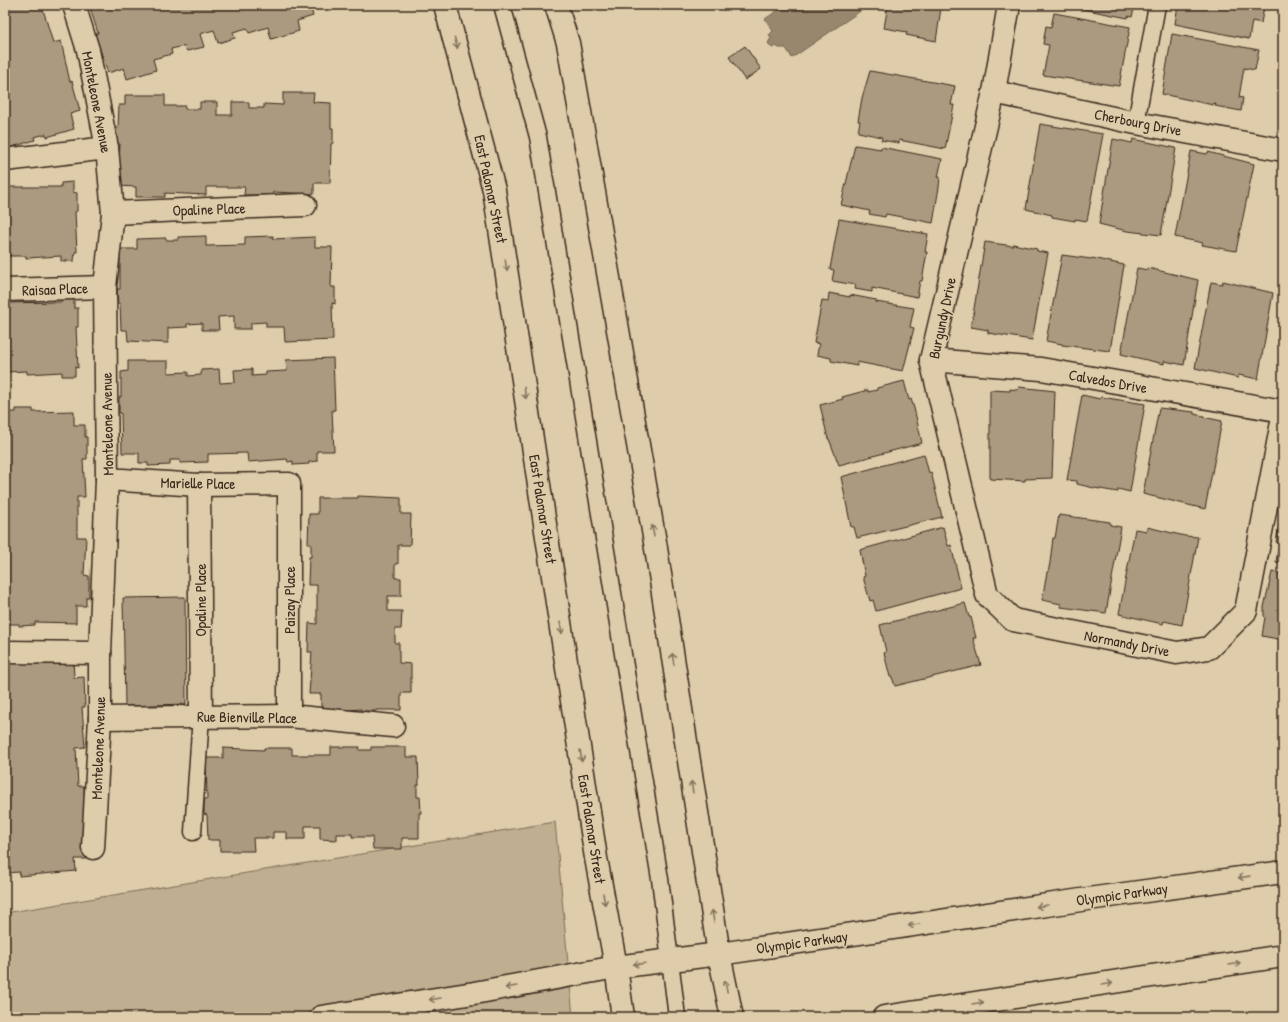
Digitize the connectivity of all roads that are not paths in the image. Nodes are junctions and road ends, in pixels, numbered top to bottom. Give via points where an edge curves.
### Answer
1 (74, 5) edge
2 (445, 5) edge
3 (502, 5) edge
4 (556, 5) edge
5 (1009, 5) edge
6 (1157, 5) edge
7 (994, 92) junction
8 (1136, 123) junction
9 (107, 148) junction
10 (1283, 150) edge
11 (5, 160) edge
12 (305, 205) dead end
13 (113, 213) junction
14 (105, 287) junction
15 (5, 290) edge
16 (931, 360) junction
17 (1283, 412) edge
18 (1283, 417) edge
19 (107, 479) junction
20 (289, 484) joint
21 (199, 485) junction
22 (1013, 620) joint
23 (5, 652) edge
24 (100, 653) junction
25 (201, 716) junction
26 (289, 716) junction
27 (100, 718) junction
28 (393, 726) dead end
29 (193, 832) dead end
30 (93, 848) dead end
31 (1283, 872) edge
32 (719, 954) junction
33 (1283, 956) edge
34 (670, 960) junction
35 (616, 967) junction
36 (321, 1017) edge
37 (623, 1017) edge
38 (677, 1017) edge
39 (732, 1017) edge
40 (884, 1017) edge

1 - 9 street, Monteleone Avenue via 88,50
2 -> 35 street, East Palomar Street via 494,190 596,858
3 - 34 lane via 538,137 660,879
32 -> 4 street via 654,534 568,43
5 - 7 street, Burgundy Drive
6 - 8 lane
7 - 8 street, Cherbourg Drive
7 - 16 street, Burgundy Drive
8 - 10 street, Cherbourg Drive
9 - 11 street
9 - 13 street, Monteleone Avenue
12 - 13 street, Opaline Place
13 - 14 street, Monteleone Avenue
14 - 15 street, Raisaa Place
14 - 19 street, Monteleone Avenue
16 - 17 street, Calvedos Drive via 1041,369
16 - 22 street, Burgundy Drive via 987,595
18 - 22 street, Normandy Drive via 1246,611 1209,648 1177,653
19 - 21 street, Marielle Place
19 - 24 street, Monteleone Avenue
20 - 21 street, Marielle Place
20 - 26 street, Paizay Place
21 - 25 street, Opaline Place
23 - 24 street
24 - 27 street, Monteleone Avenue
25 - 26 street, Rue Bienville Place
25 - 27 street, Rue Bienville Place
25 - 29 lane
26 - 28 street, Rue Bienville Place
27 - 30 street, Monteleone Avenue
31 -> 32 street, Olympic Parkway
32 - 34 street, Olympic Parkway
39 -> 32 street
40 -> 33 street
34 -> 35 street, Olympic Parkway
34 - 38 lane
35 -> 36 street, Olympic Parkway
35 - 37 street, East Palomar Street

